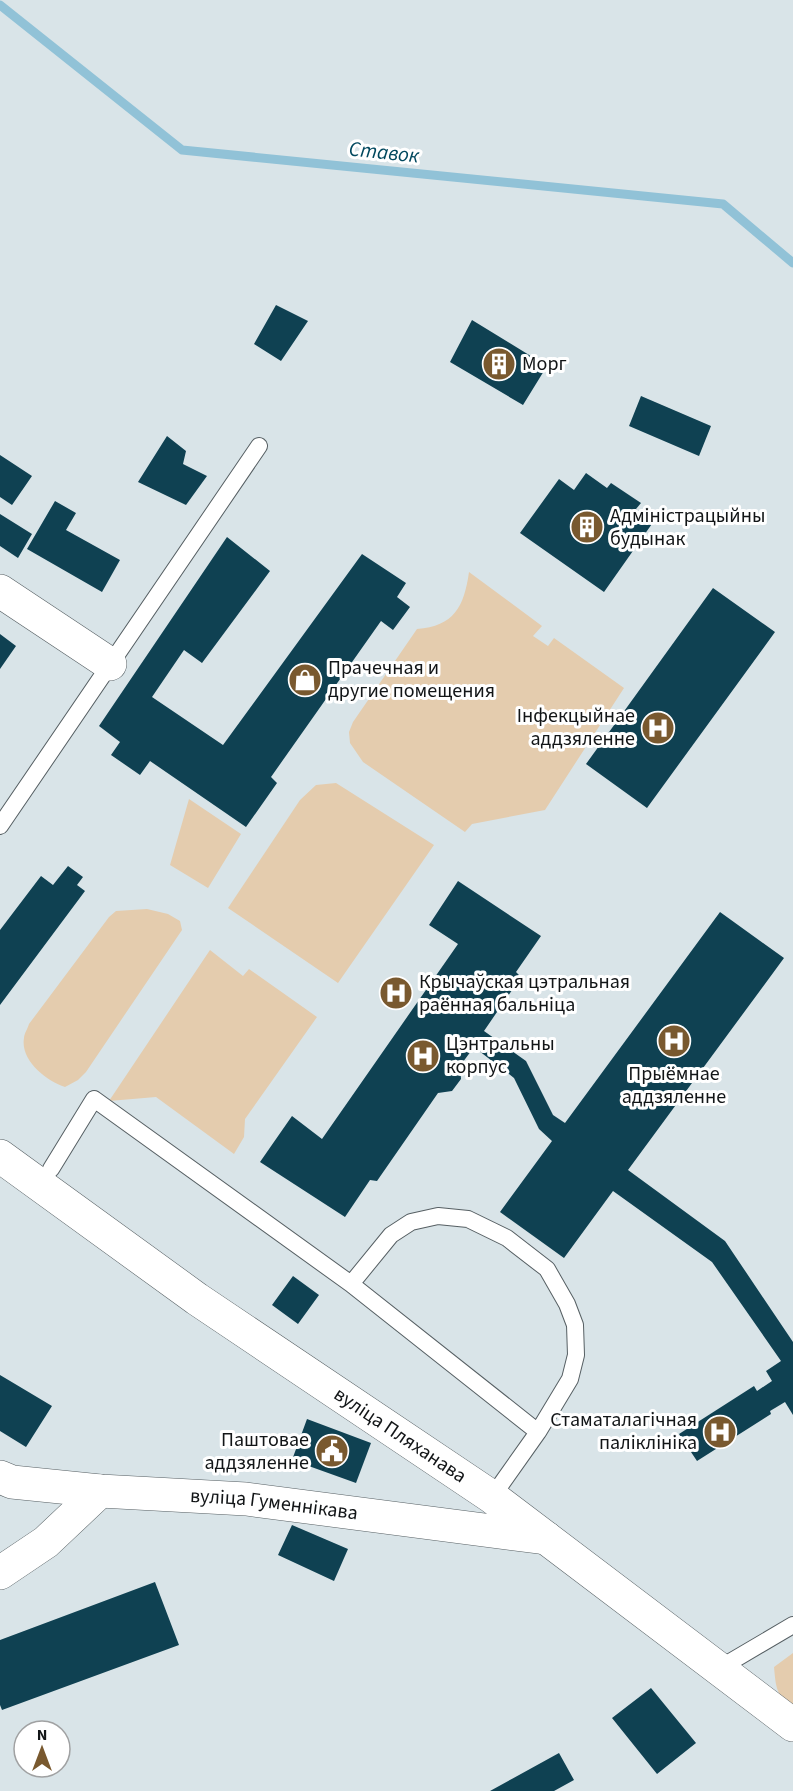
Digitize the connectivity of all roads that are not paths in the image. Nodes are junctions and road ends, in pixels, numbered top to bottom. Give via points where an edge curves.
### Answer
1 (260, 446) dead end
2 (0, 591) edge
3 (110, 664) junction
4 (0, 826) edge
5 (0, 1156) edge
6 (51, 1169) dead end
7 (351, 1284) junction
8 (538, 1432) junction
9 (0, 1477) edge
10 (100, 1491) junction
11 (492, 1497) junction
12 (548, 1539) junction
13 (0, 1573) edge
14 (793, 1625) edge
15 (720, 1668) junction
16 (793, 1725) edge

1 - 3 lane
2 - 3 street
3 - 4 lane
5 - 11 street, вуліца Пляханава via 197,1299
6 - 7 lane via 94,1099
7 - 8 lane
7 - 8 lane via 391,1235 411,1222 438,1216 468,1219 507,1238 547,1269 575,1325 576,1355 570,1379
8 - 11 lane
9 - 10 street, вуліца Гуменнікава via 12,1482
10 - 12 street, вуліца Гуменнікава via 246,1499
10 - 13 street via 46,1542
11 - 12 street, вуліца Пляханава
12 - 15 street, вуліца Пляханава
14 - 15 lane
15 - 16 street, вуліца Пляханава

